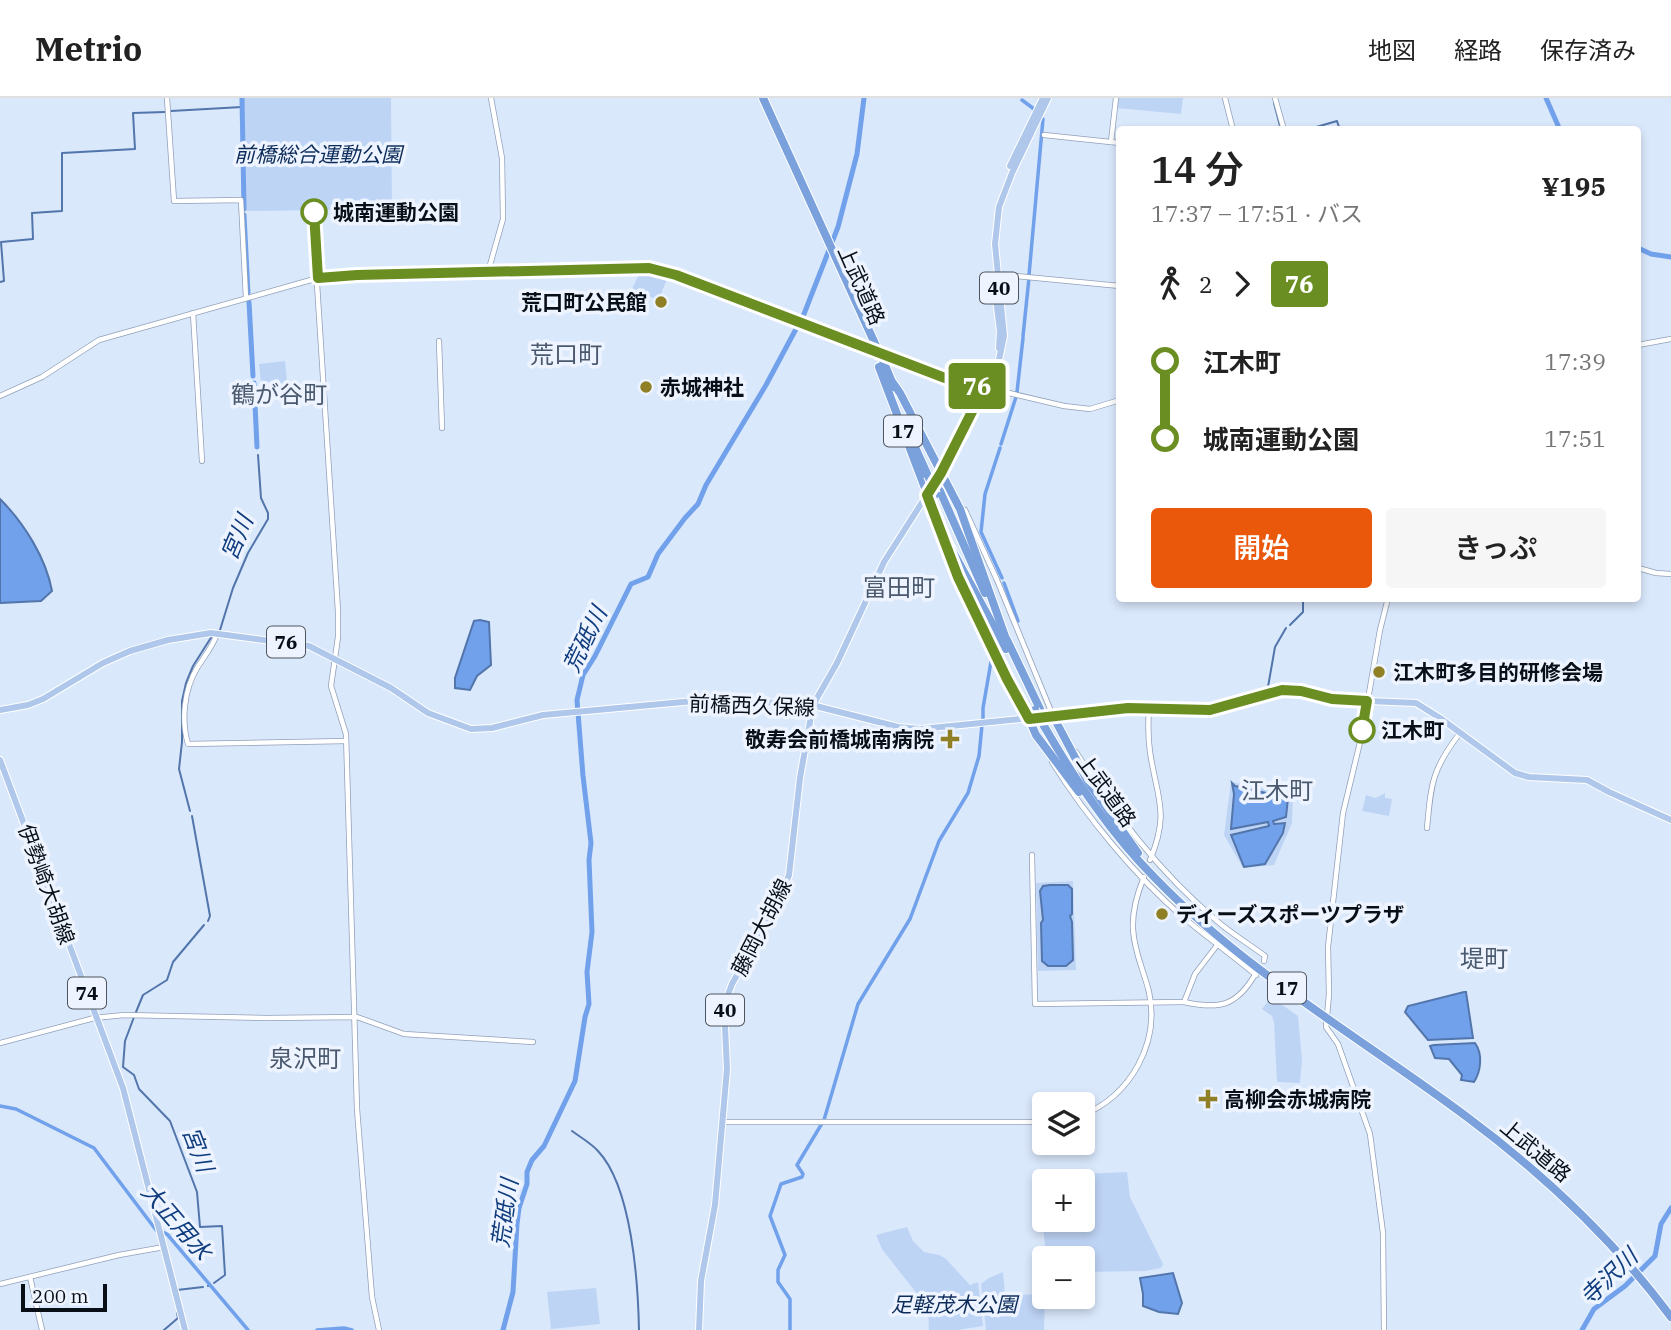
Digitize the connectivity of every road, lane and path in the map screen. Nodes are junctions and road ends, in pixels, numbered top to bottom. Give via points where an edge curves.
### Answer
1 (167, 98) edge
2 (491, 98) edge
3 (761, 98) edge
4 (1045, 98) edge
5 (1116, 98) edge
6 (1225, 98) edge
7 (1275, 98) edge
8 (1232, 126) edge
9 (1283, 126) edge
10 (1044, 135) dead end
11 (1111, 142) junction
12 (1116, 143) edge
13 (314, 212) dead end
14 (488, 272) junction
15 (995, 274) junction
16 (318, 278) junction
17 (1116, 286) edge
18 (246, 298) junction
19 (193, 313) junction
20 (1671, 339) edge
21 (439, 341) dead end
22 (1641, 344) edge
23 (876, 354) junction
24 (892, 383) junction
25 (987, 388) junction
26 (0, 396) edge
27 (1116, 401) edge
28 (442, 428) dead end
29 (202, 461) dead end
30 (941, 473) junction
31 (927, 476) junction
32 (937, 490) junction
33 (960, 509) junction
34 (942, 530) junction
35 (1641, 569) edge
36 (1671, 574) edge
37 (1387, 602) edge
38 (217, 634) junction
39 (1006, 639) junction
40 (1006, 649) junction
41 (334, 659) junction
42 (1043, 695) junction
43 (1367, 701) junction
44 (813, 705) junction
45 (1149, 708) junction
46 (0, 710) edge
47 (1053, 716) junction
48 (1041, 717) junction
49 (1029, 719) junction
50 (1460, 733) junction
51 (346, 741) junction
52 (1041, 741) junction
53 (1067, 742) junction
54 (1049, 752) junction
55 (0, 760) edge
56 (1671, 820) edge
57 (1427, 828) dead end
58 (1032, 855) dead end
59 (1138, 857) junction
60 (1151, 858) junction
61 (1144, 875) junction
62 (1218, 944) junction
63 (1264, 961) dead end
64 (1151, 1002) junction
65 (1184, 1002) junction
66 (1327, 1014) junction
67 (97, 1017) junction
68 (353, 1017) junction
69 (533, 1042) dead end
70 (0, 1043) edge
71 (1095, 1108) edge
72 (722, 1122) junction
73 (1032, 1122) edge
74 (164, 1247) junction
75 (1623, 1253) junction
76 (30, 1277) junction
77 (0, 1284) edge
78 (1671, 1310) edge
79 (1671, 1318) edge
80 (42, 1330) edge
81 (185, 1330) edge
82 (379, 1330) edge
83 (699, 1330) edge
84 (1384, 1330) edge

1 - 18 street via 174,201 241,200
2 - 14 street via 502,158 503,219
3 - 23 highway, 上武道路 / 17
4 - 15 main road, 40 via 999,194 992,233
5 - 11 street
6 - 8 street
7 - 9 street
10 - 11 street
11 - 12 street
13 - 16 street
14 - 16 street
14 - 25 street via 649,268 945,378
15 - 17 street
15 - 25 main road, 40 via 999,345
16 - 18 street
16 - 41 street via 338,611
18 - 19 street
19 - 26 street via 99,341 42,377
19 - 29 street
20 - 22 street
21 - 28 street
23 - 24 highway, 上武道路 / 17
23 - 31 highway, 上武道路 / 17
24 - 30 highway, 17
24 - 31 highway, 上武道路 / 17
25 - 27 street via 1082,409
25 - 30 main road, 40
30 - 32 highway, 17
31 - 32 highway, 上武道路 / 17, bridge
32 - 33 highway, 17
32 - 34 highway, 17
32 - 39 highway, 上武道路 / 17
32 - 40 highway, 上武道路 / 17
32 - 44 main road, 藤岡大胡線 / 40 via 884,562
33 - 39 highway, 17
33 - 42 street via 965,510 997,580
34 - 40 highway, 17
34 - 49 street via 958,577
35 - 36 street
37 - 43 street
38 - 41 main road, 前橋西久保線 / 76 via 302,644
38 - 46 main road, 前橋西久保線 / 76 via 168,640 130,651 53,695
38 - 51 street via 187,691 188,744
39 - 48 highway, 上武道路 / 17
40 - 48 highway, 上武道路 / 17
41 - 44 main road, 前橋西久保線 / 76 via 428,713 471,729 532,717 694,701
41 - 51 street via 331,691
42 - 47 street
42 - 48 street via 1046,706
43 - 45 main road, 前橋西久保線 / 76 via 1285,690 1210,710
43 - 50 main road, 前橋西久保線 / 76 via 1416,703
43 - 66 street via 1343,813 1328,947
44 - 49 main road, 前橋西久保線 / 76 via 912,729
44 - 72 main road, 藤岡大胡線 / 40 via 789,875 724,1005 727,1069
45 - 47 main road, 前橋西久保線 / 76
45 - 60 street via 1150,753 1161,808
47 - 48 main road, 前橋西久保線 / 76
47 - 53 highway
48 - 49 main road, 前橋西久保線 / 76
48 - 52 highway via 1036,728
48 - 59 highway, 上武道路 / 17 via 1083,790
49 - 52 highway
50 - 56 main road, 前橋西久保線 / 76 via 1515,773 1591,781
50 - 57 street via 1436,768
51 - 68 street
52 - 54 highway
53 - 59 highway
53 - 60 street
54 - 59 highway via 1104,825
54 - 61 street via 1070,791 1112,844
55 - 67 main road, 伊勢崎大胡線 / 74
58 - 64 street via 1035,1004
59 - 66 highway, 上武道路 / 17 via 1206,926
60 - 63 street via 1215,920 1265,956
61 - 62 street via 1185,919
61 - 64 street via 1133,932
62 - 65 street via 1195,974
62 - 65 street via 1257,973 1241,994 1224,1004
64 - 65 street
64 - 71 street via 1149,1040 1140,1063 1113,1097
66 - 75 highway, 上武道路 / 17 via 1510,1150
66 - 84 street via 1326,1029 1338,1044 1370,1134 1383,1233
67 - 68 street
67 - 70 street
67 - 74 main road, 伊勢崎大胡線 / 74 via 130,1108
68 - 69 street via 406,1034
68 - 82 street via 372,1297
72 - 73 street
72 - 83 main road, 藤岡大胡線 / 40
74 - 76 street
74 - 81 main road, 伊勢崎大胡線 / 74
75 - 78 highway, 上武道路 / 17
75 - 79 highway, 上武道路 / 17
76 - 77 street
76 - 80 street

